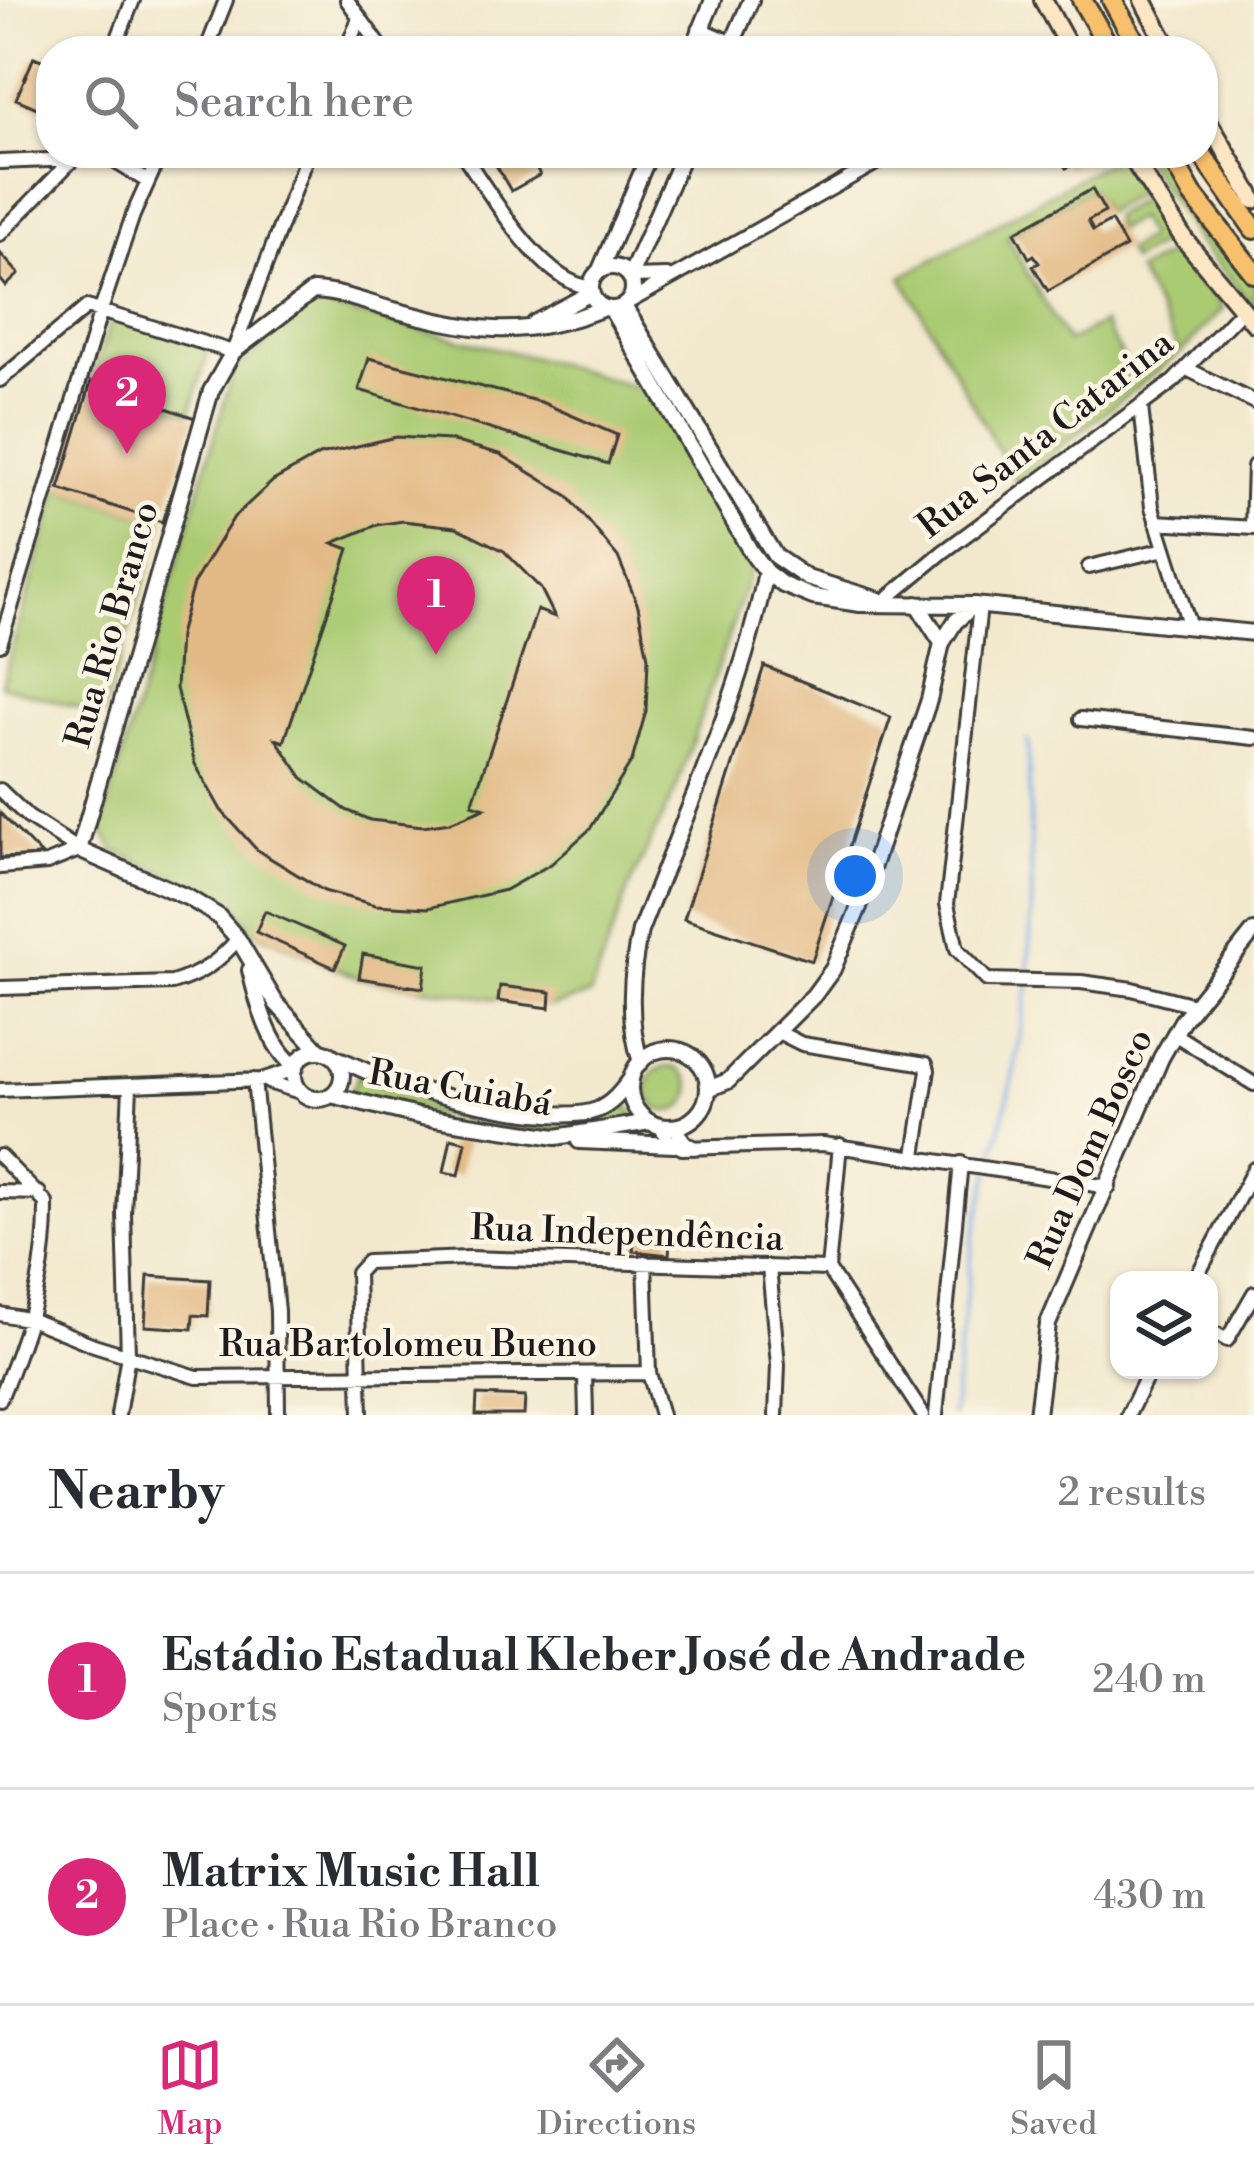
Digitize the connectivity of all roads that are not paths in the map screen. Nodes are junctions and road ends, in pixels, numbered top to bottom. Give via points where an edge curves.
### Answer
1 (133, 0) edge
2 (226, 0) edge
3 (347, 0) edge
4 (712, 0) edge
5 (751, 0) edge
6 (1043, 0) edge
7 (1082, 0) edge
8 (1112, 0) edge
9 (1143, 0) edge
10 (358, 18) junction
11 (700, 29) junction
12 (119, 36) edge
13 (212, 36) edge
14 (351, 36) edge
15 (372, 36) edge
16 (697, 36) edge
17 (712, 36) edge
18 (736, 36) edge
19 (1063, 36) edge
20 (1102, 36) edge
21 (1132, 36) edge
22 (1162, 36) edge
23 (1218, 138) edge
24 (36, 159) edge
25 (0, 162) edge
26 (65, 168) edge
27 (126, 168) edge
28 (154, 168) edge
29 (302, 168) edge
30 (473, 168) edge
31 (644, 168) edge
32 (677, 168) edge
33 (867, 168) edge
34 (1139, 168) edge
35 (1177, 168) edge
36 (1211, 168) edge
37 (147, 181) junction
38 (1254, 200) edge
39 (1254, 229) edge
40 (0, 234) edge
41 (600, 270) junction
42 (675, 274) junction
43 (1254, 274) edge
44 (630, 277) junction
45 (591, 290) junction
46 (617, 306) junction
47 (101, 310) junction
48 (1248, 317) edge
49 (524, 328) junction
50 (233, 352) junction
51 (1186, 369) junction
52 (0, 380) edge
53 (1254, 402) edge
54 (1141, 407) junction
55 (1254, 466) edge
56 (1156, 523) junction
57 (1253, 528) edge
58 (1165, 549) junction
59 (1089, 567) dead end
60 (766, 572) junction
61 (884, 602) junction
62 (916, 604) junction
63 (977, 606) junction
64 (1190, 627) junction
65 (1254, 633) edge
66 (942, 643) junction
67 (0, 644) edge
68 (1081, 719) dead end
69 (1254, 738) edge
70 (0, 790) edge
71 (80, 850) junction
72 (0, 867) edge
73 (1254, 931) edge
74 (238, 939) junction
75 (248, 959) junction
76 (0, 988) edge
77 (1194, 1005) junction
78 (778, 1032) junction
79 (1174, 1034) junction
80 (327, 1054) junction
81 (641, 1062) junction
82 (295, 1068) junction
83 (632, 1079) junction
84 (257, 1080) junction
85 (1254, 1084) edge
86 (130, 1087) junction
87 (708, 1089) junction
88 (0, 1090) edge
89 (303, 1093) junction
90 (331, 1095) junction
91 (662, 1125) junction
92 (556, 1137) junction
93 (674, 1145) junction
94 (840, 1145) junction
95 (695, 1149) junction
96 (915, 1155) junction
97 (0, 1156) edge
98 (961, 1163) junction
99 (1254, 1169) edge
100 (1109, 1187) junction
101 (0, 1192) edge
102 (39, 1192) junction
103 (1248, 1194) edge
104 (645, 1262) junction
105 (769, 1267) junction
106 (828, 1269) junction
107 (1201, 1271) edge
108 (1254, 1293) edge
109 (0, 1314) edge
110 (32, 1321) junction
111 (1218, 1335) edge
112 (128, 1355) junction
113 (362, 1373) junction
114 (649, 1373) junction
115 (585, 1375) junction
116 (280, 1376) junction
117 (1146, 1379) edge
118 (0, 1399) edge
119 (118, 1415) edge
120 (278, 1415) edge
121 (362, 1415) edge
122 (586, 1415) edge
123 (661, 1415) edge
124 (776, 1415) edge
125 (923, 1415) edge
126 (936, 1415) edge
127 (1037, 1415) edge
128 (1128, 1415) edge

1 - 12 street
2 - 13 street
3 - 10 street
4 - 11 street
5 - 18 street
6 - 19 main road
7 - 20 main road
8 - 21 main road
9 - 22 main road
10 - 14 street
10 - 15 street
11 - 16 street
11 - 17 street
23 - 38 main road
24 - 25 street
26 - 40 street
27 - 37 street
28 - 37 street
29 - 50 street
30 - 45 street via 530,247 569,283
31 - 41 street
32 - 44 street
33 - 42 street
34 - 48 main road
35 - 43 main road
36 - 39 main road
37 - 47 street
41 - 44 street via 620,268
41 - 45 street
42 - 44 street
42 - 46 street
44 - 46 street via 634,290
45 - 46 street
45 - 49 street
46 - 49 street
46 - 60 street
46 - 61 street via 775,556 807,578
47 - 50 street
47 - 52 street via 79,312
47 - 67 street
48 - 51 street, Rua Santa Catarina
49 - 50 street via 466,329 313,290
50 - 71 street, Rua Rio Branco via 211,392
51 - 53 street
51 - 54 street, Rua Santa Catarina
54 - 56 street
54 - 61 street, Rua Santa Catarina
55 - 57 street
56 - 57 street
56 - 58 street
58 - 59 street
58 - 64 street
60 - 61 street via 812,597
60 - 81 street via 708,757 640,931 634,1015
61 - 62 street
62 - 63 street
62 - 66 street
63 - 64 street
63 - 66 street
63 - 77 street via 947,904 957,949 987,980 1081,982
64 - 65 street
66 - 78 street via 848,938 814,995
68 - 69 street
70 - 71 street
71 - 72 street
71 - 74 street via 204,905
73 - 77 street, Rua Dom Bosco
74 - 75 street
74 - 76 street via 200,975 172,983
75 - 80 street via 288,1018
75 - 82 street via 255,995
77 - 79 street, Rua Dom Bosco
78 - 87 street via 728,1081
78 - 96 street via 802,1044 926,1064
79 - 85 street
79 - 100 street, Rua Dom Bosco
80 - 82 street via 305,1055
80 - 83 street, Rua Cuiabá via 402,1085 546,1114 598,1109
80 - 90 street via 342,1077
81 - 83 street
81 - 87 street via 661,1050 684,1052 702,1066
82 - 84 street
82 - 89 street
83 - 91 street via 634,1103
84 - 86 street
84 - 89 street
84 - 116 street
86 - 88 street
86 - 112 street
87 - 91 street via 695,1118
89 - 90 street
90 - 92 street, Rua Cuiabá
91 - 92 street, Rua Cuiabá
91 - 93 street
91 - 95 street
92 - 93 street
93 - 95 street
94 - 95 street
94 - 96 street
94 - 106 street
96 - 98 street
97 - 102 street
98 - 100 street
98 - 126 street
99 - 103 street
100 - 127 street, Rua Dom Bosco via 1048,1324
101 - 102 street
102 - 110 street via 46,1227
103 - 107 street
104 - 105 street, Rua Independência
104 - 113 street, Rua Independência via 367,1262 357,1273
104 - 114 street
105 - 106 street, Rua Independência
105 - 124 street
106 - 125 street, Rua Independência
108 - 111 street via 1227,1340
109 - 110 street, Rua Bartolomeu Bueno
110 - 112 street, Rua Bartolomeu Bueno
110 - 118 street
112 - 116 street, Rua Bartolomeu Bueno via 196,1377
112 - 119 street
113 - 115 street, Rua Bartolomeu Bueno
113 - 116 street, Rua Bartolomeu Bueno
113 - 121 street, Rua Independência
114 - 115 street, Rua Bartolomeu Bueno
114 - 123 street
115 - 122 street
116 - 120 street
117 - 128 street

